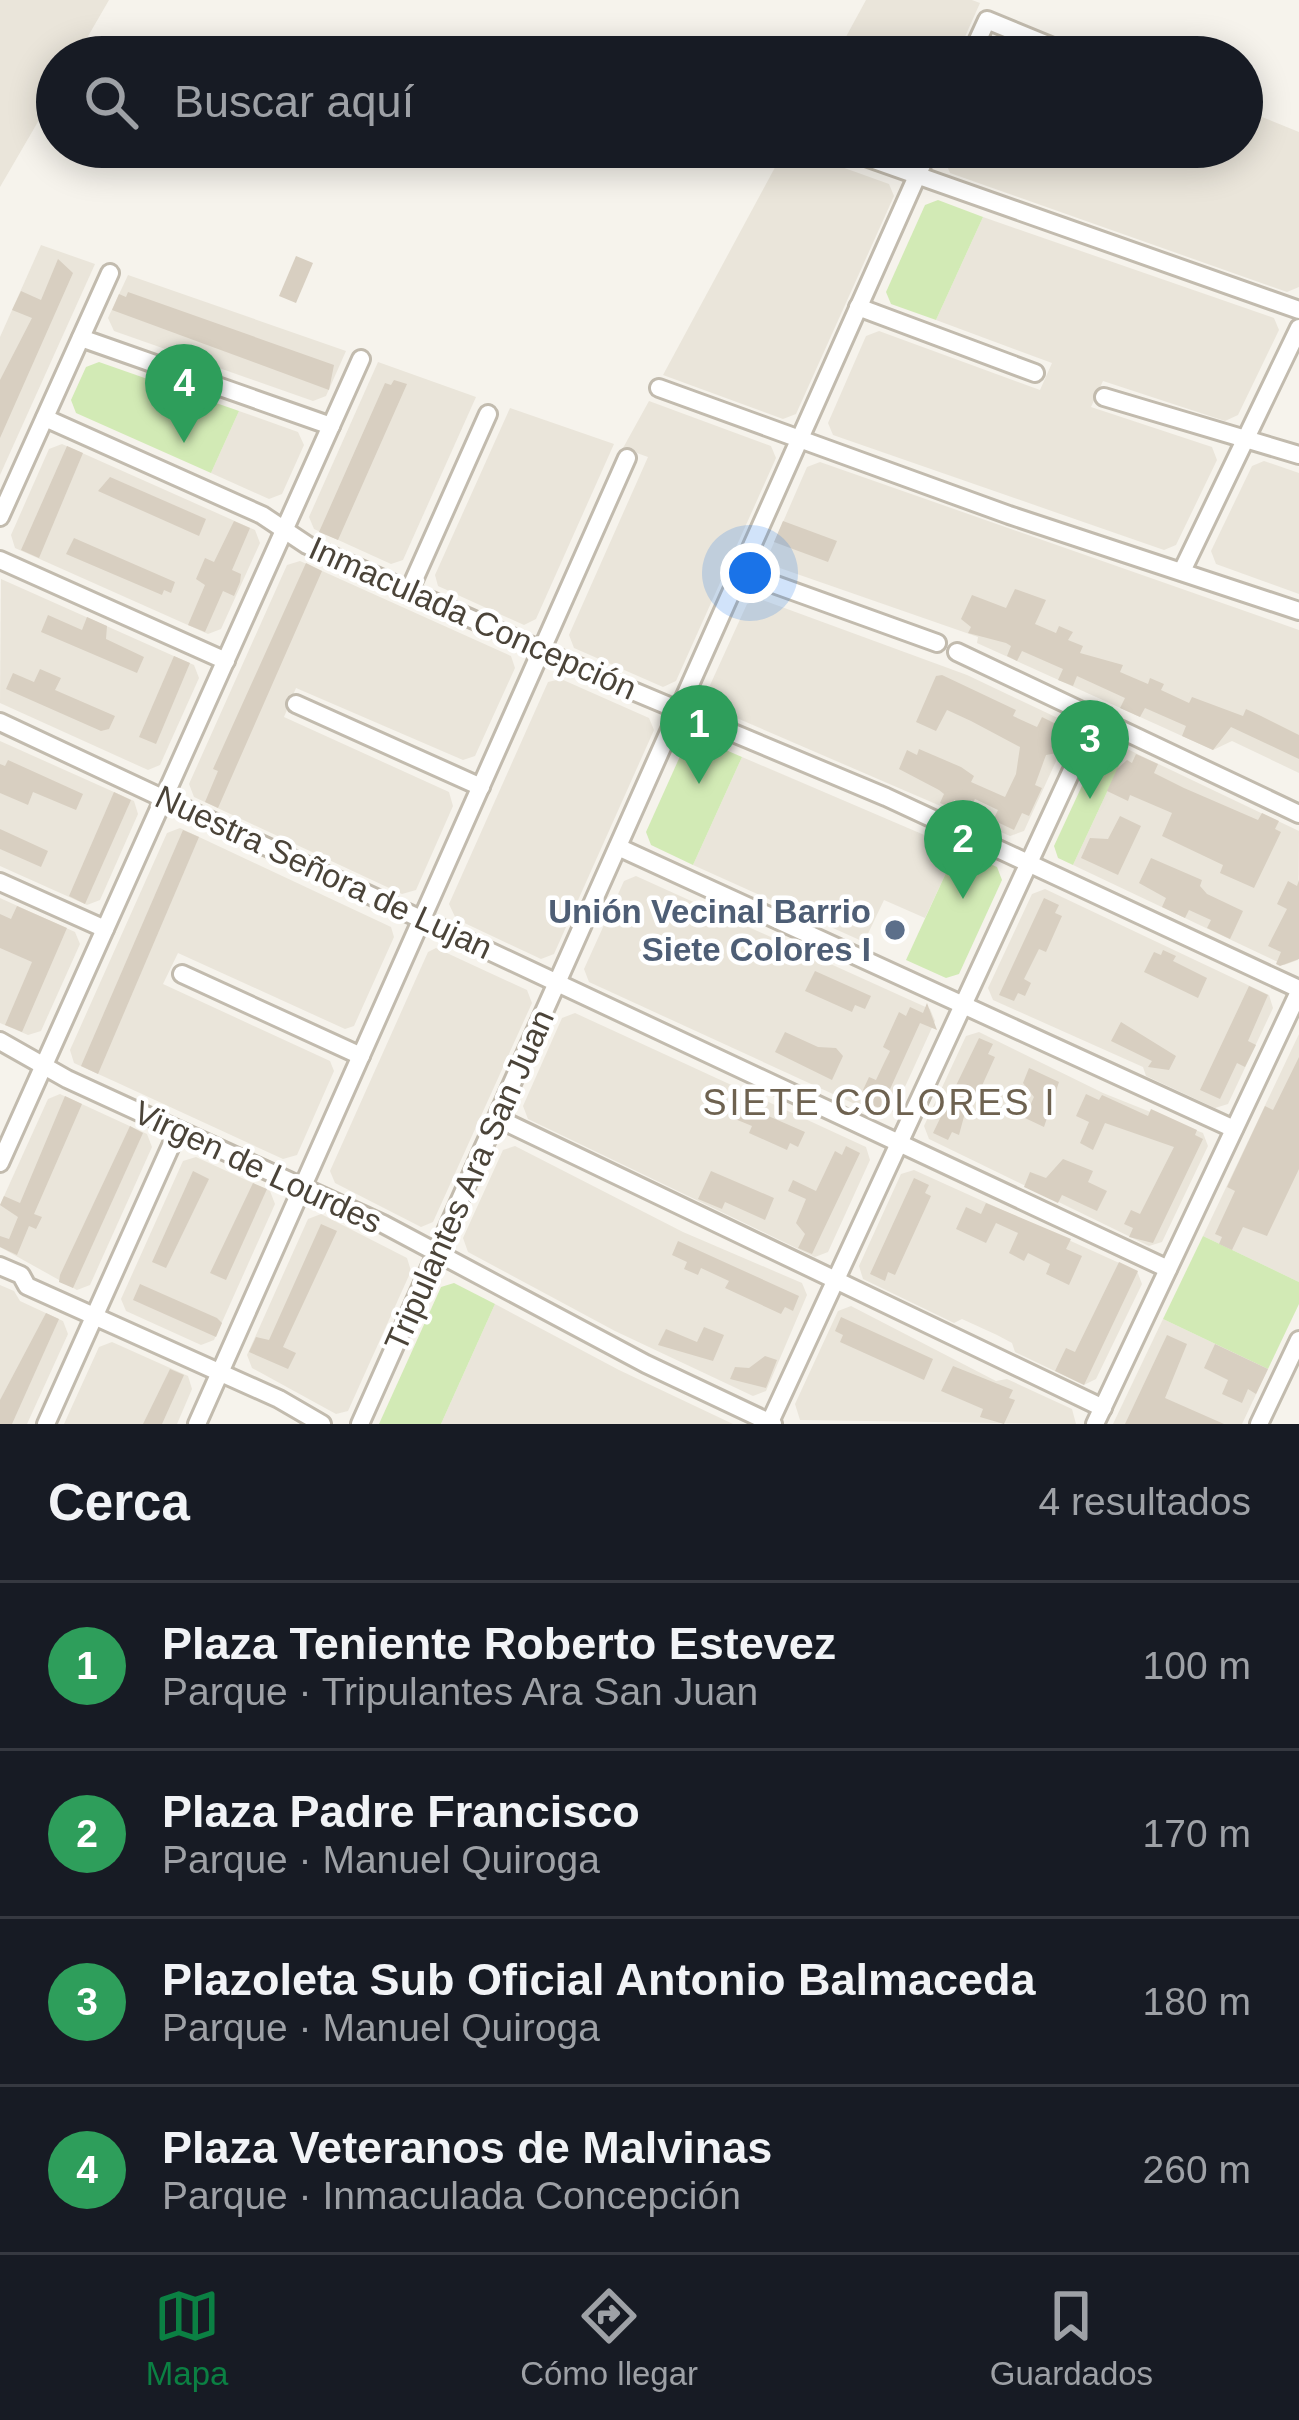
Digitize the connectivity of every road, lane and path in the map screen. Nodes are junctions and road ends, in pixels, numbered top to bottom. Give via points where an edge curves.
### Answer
1 (980, 36) edge
2 (1026, 36) edge
3 (895, 168) edge
4 (921, 168) edge
5 (917, 176) junction
6 (110, 273) dead end
7 (858, 308) junction
8 (1299, 310) edge
9 (1299, 328) edge
10 (81, 338) junction
11 (361, 359) dead end
12 (1035, 373) dead end
13 (659, 388) dead end
14 (1104, 397) dead end
15 (488, 414) dead end
16 (45, 418) junction
17 (332, 425) junction
18 (1246, 438) junction
19 (800, 439) junction
20 (1299, 455) edge
21 (627, 458) dead end
22 (0, 517) edge
23 (284, 530) junction
24 (0, 560) edge
25 (1183, 569) junction
26 (740, 572) junction
27 (409, 591) junction
28 (1299, 611) edge
29 (937, 643) dead end
30 (542, 650) junction
31 (957, 652) dead end
32 (226, 661) junction
33 (296, 704) dead end
34 (679, 710) junction
35 (1096, 718) junction
36 (0, 722) edge
37 (481, 787) junction
38 (164, 799) junction
39 (1299, 814) edge
40 (618, 847) junction
41 (1029, 863) junction
42 (0, 882) edge
43 (422, 921) junction
44 (105, 929) junction
45 (182, 974) dead end
46 (557, 983) junction
47 (1299, 991) edge
48 (963, 1005) junction
49 (0, 1041) edge
50 (361, 1056) junction
51 (44, 1065) junction
52 (497, 1118) junction
53 (178, 1130) junction
54 (1234, 1130) junction
55 (898, 1144) junction
56 (0, 1163) edge
57 (302, 1187) junction
58 (437, 1253) junction
59 (0, 1266) edge
60 (1168, 1269) junction
61 (835, 1282) junction
62 (94, 1316) junction
63 (1299, 1340) edge
64 (220, 1372) junction
65 (1099, 1416) edge
66 (46, 1424) edge
67 (197, 1424) edge
68 (322, 1424) edge
69 (360, 1424) edge
70 (770, 1424) edge
71 (1259, 1424) edge

1 - 2 street via 987,20
3 - 5 street
4 - 5 street, Tripulantes Ara San Juan
5 - 7 street, Tripulantes Ara San Juan
5 - 8 street
6 - 10 street
7 - 12 street
7 - 19 street, Tripulantes Ara San Juan
9 - 18 street
10 - 16 street
10 - 17 street
11 - 17 street
13 - 19 street
14 - 18 street
15 - 27 street
16 - 22 street
16 - 23 street, Inmaculada Concepción
17 - 23 street
18 - 20 street
18 - 25 street
19 - 25 street
19 - 26 street, Tripulantes Ara San Juan
21 - 30 street
23 - 27 street, Inmaculada Concepción
23 - 32 street
24 - 32 street
25 - 28 street
26 - 29 street
26 - 34 street, Tripulantes Ara San Juan
27 - 30 street, Inmaculada Concepción
30 - 34 street, Inmaculada Concepción
30 - 37 street
31 - 35 street
32 - 38 street
33 - 37 street
34 - 40 street, Tripulantes Ara San Juan
34 - 41 street, Inmaculada Concepción
35 - 39 street
35 - 41 street
36 - 38 street, Nuestra Señora de Lujan
37 - 43 street
38 - 43 street, Nuestra Señora de Lujan
38 - 44 street
40 - 46 street, Tripulantes Ara San Juan
40 - 48 street
41 - 47 street, Inmaculada Concepción
41 - 48 street
42 - 44 street
43 - 46 street, Nuestra Señora de Lujan
43 - 50 street
44 - 51 street
45 - 50 street
46 - 52 street, Tripulantes Ara San Juan
46 - 55 street, Nuestra Señora de Lujan
47 - 54 street
48 - 54 street
48 - 55 street
49 - 51 street, Virgen de Lourdes
50 - 57 street
51 - 53 street, Virgen de Lourdes
51 - 56 street
52 - 58 street, Tripulantes Ara San Juan
52 - 61 street
53 - 57 street, Virgen de Lourdes
53 - 62 street
54 - 60 street
55 - 60 street, Nuestra Señora de Lujan
55 - 61 street
57 - 58 street, Virgen de Lourdes
57 - 64 street
58 - 69 street, Tripulantes Ara San Juan
58 - 70 street, Virgen de Lourdes
59 - 62 street
60 - 65 street
61 - 65 street
61 - 70 street
62 - 64 street
62 - 66 street
63 - 71 street
64 - 67 street
64 - 68 street

